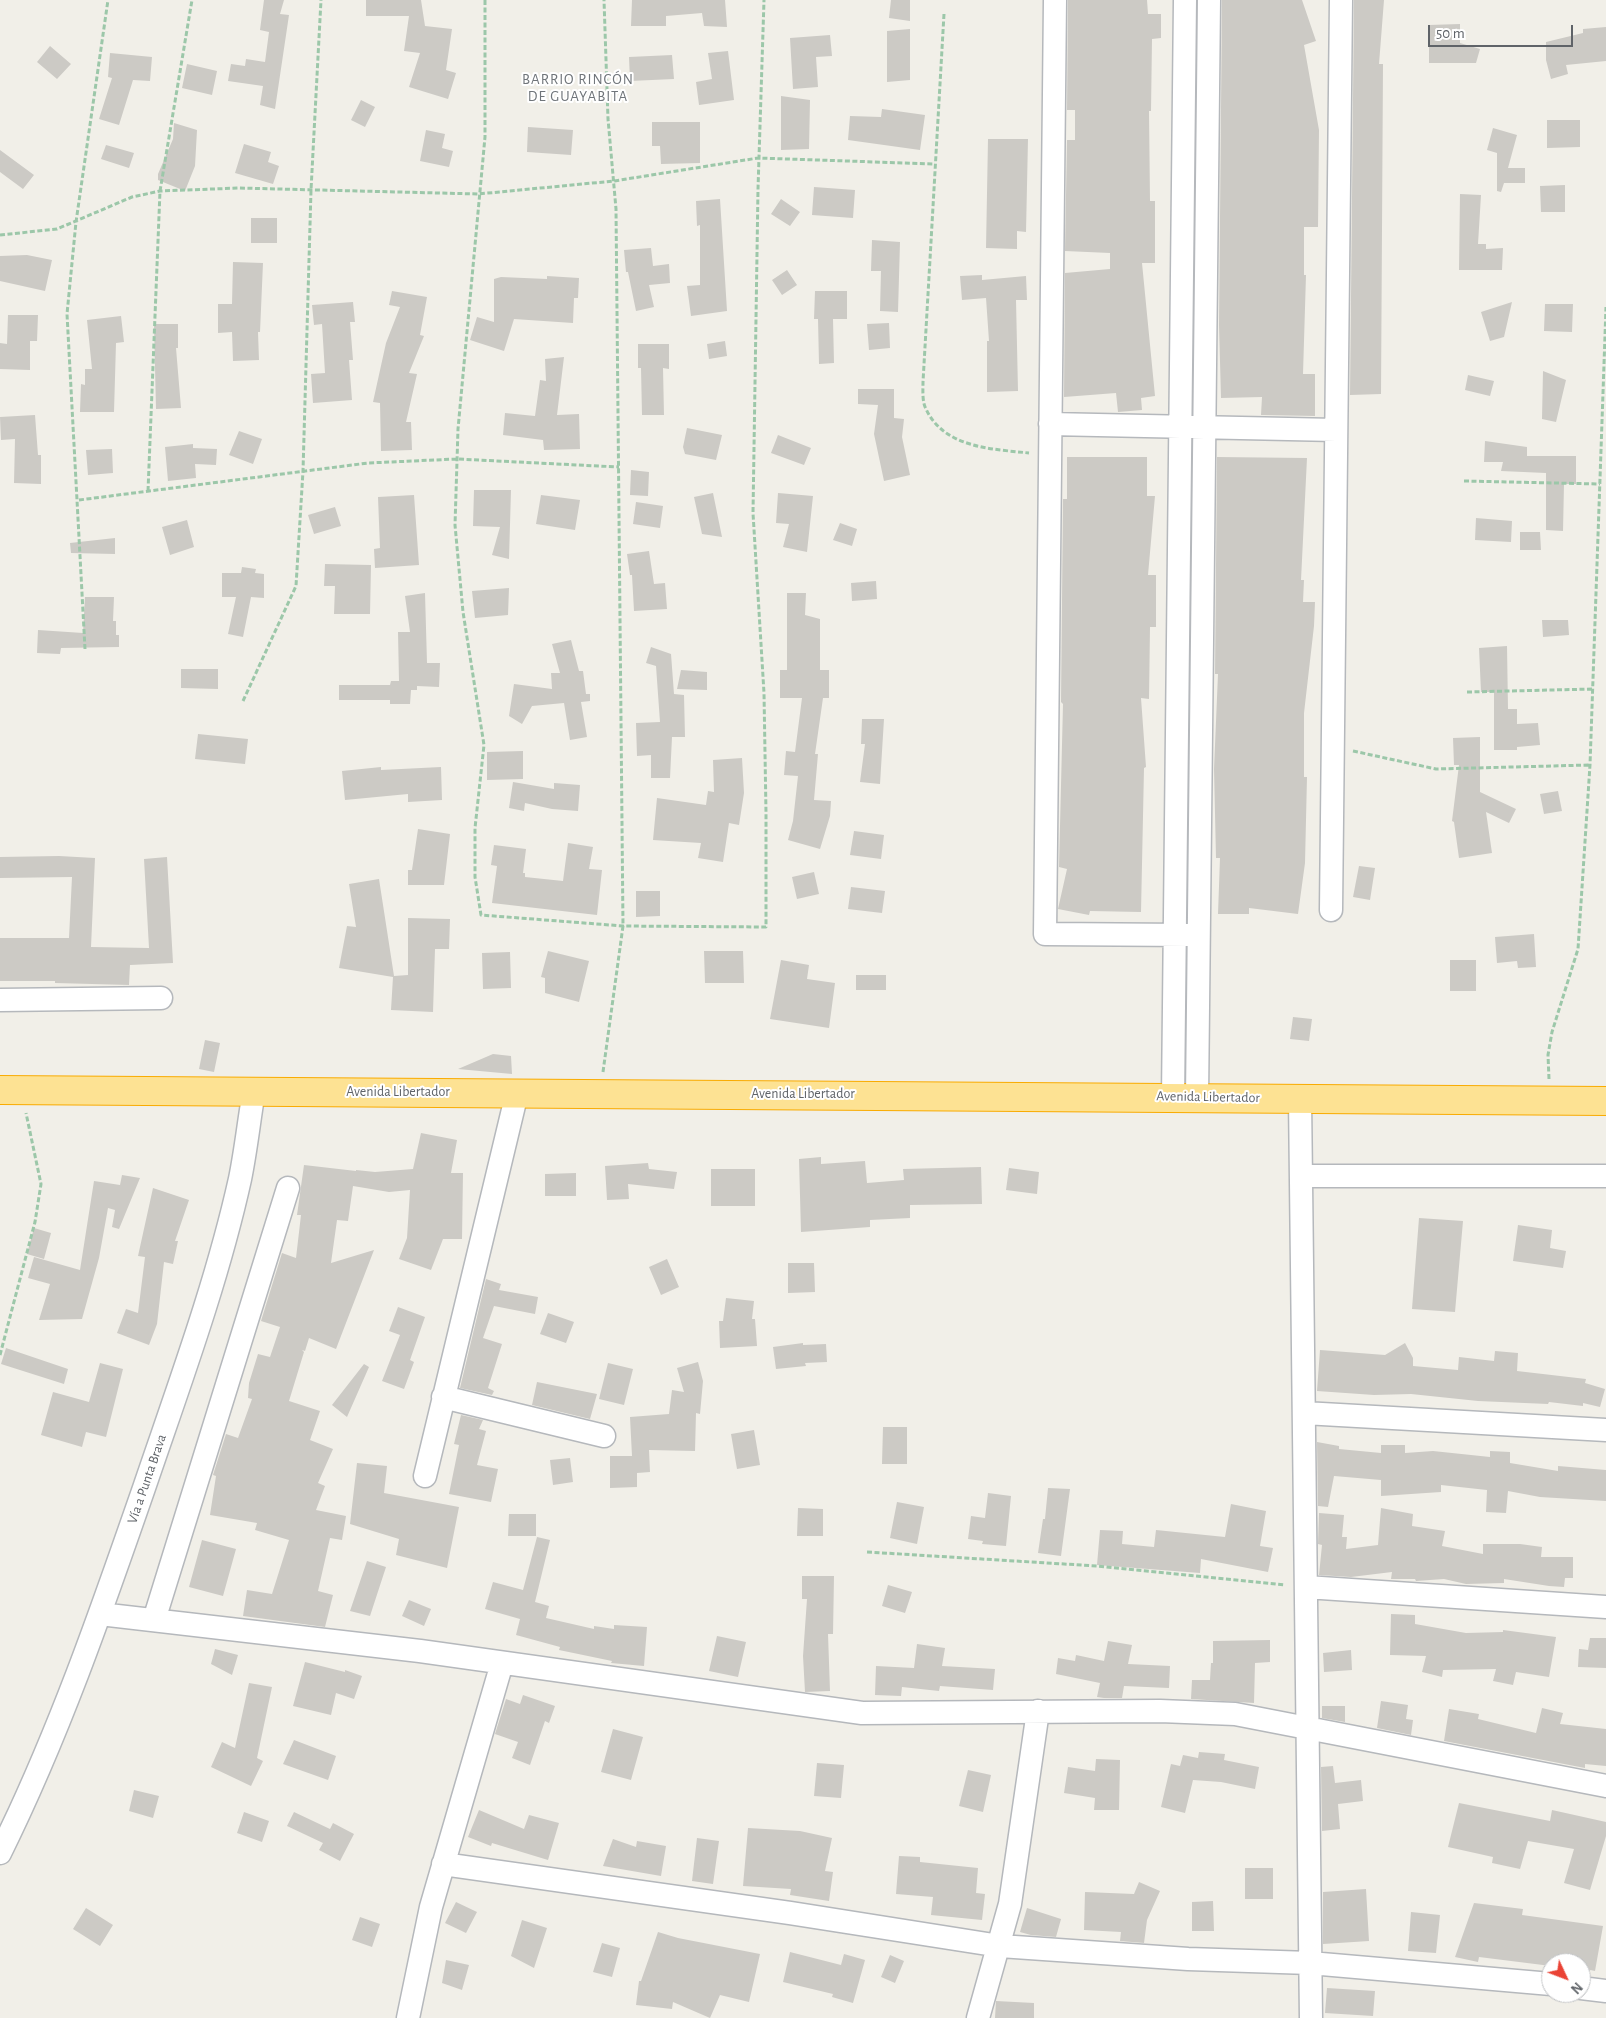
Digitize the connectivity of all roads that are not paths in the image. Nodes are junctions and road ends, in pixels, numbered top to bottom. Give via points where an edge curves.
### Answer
1 (1055, 0) edge
2 (1186, 0) edge
3 (1209, 0) edge
4 (1341, 0) edge
5 (1050, 424) junction
6 (1181, 427) junction
7 (1204, 427) junction
8 (1336, 430) junction
9 (1331, 910) dead end
10 (1175, 935) junction
11 (1199, 935) junction
12 (161, 998) dead end
13 (0, 1000) edge
14 (12, 1090) edge
15 (254, 1091) junction
16 (517, 1093) junction
17 (1185, 1097) junction
18 (1300, 1098) junction
19 (1606, 1101) edge
20 (1301, 1176) junction
21 (1606, 1176) edge
22 (288, 1188) dead end
23 (443, 1397) junction
24 (1304, 1413) junction
25 (1606, 1430) edge
26 (604, 1436) dead end
27 (425, 1476) dead end
28 (1306, 1587) junction
29 (1606, 1606) edge
30 (100, 1614) junction
31 (154, 1620) junction
32 (502, 1662) junction
33 (1038, 1712) junction
34 (1308, 1729) junction
35 (1606, 1786) edge
36 (0, 1853) edge
37 (443, 1864) junction
38 (1000, 1946) junction
39 (1310, 1963) junction
40 (1541, 1983) edge
41 (1591, 1989) edge
42 (1606, 1991) edge
43 (408, 2018) edge
44 (978, 2018) edge
45 (1311, 2018) edge

1 - 5 street
2 - 6 street
3 - 7 street
4 - 8 street
5 - 6 street
5 - 10 street via 1045,934
6 - 7 street
6 - 10 street
7 - 8 street
7 - 11 street
8 - 9 street
10 - 11 street
10 - 17 street
11 - 17 street
12 - 13 street
14 - 15 highway, Avenida Libertador
15 - 16 highway, Avenida Libertador
15 - 30 street, Vía a Punta Brava via 230,1220 182,1376
16 - 17 highway, Avenida Libertador
16 - 23 street
17 - 18 highway, Avenida Libertador
18 - 19 highway, Avenida Libertador
18 - 20 street
20 - 21 street
20 - 24 street
22 - 31 street
23 - 26 street
23 - 27 street
24 - 25 street
24 - 28 street
28 - 29 street
28 - 34 street
30 - 31 street
30 - 36 street, Vía a Punta Brava via 42,1764
31 - 32 street
32 - 33 street via 862,1713
32 - 37 street
33 - 34 street via 1160,1710 1226,1714
33 - 38 street via 1015,1875
34 - 35 street
34 - 39 street
37 - 38 street
37 - 43 street
38 - 39 street via 1188,1959
38 - 44 street
39 - 40 street
39 - 45 street
41 - 42 street

